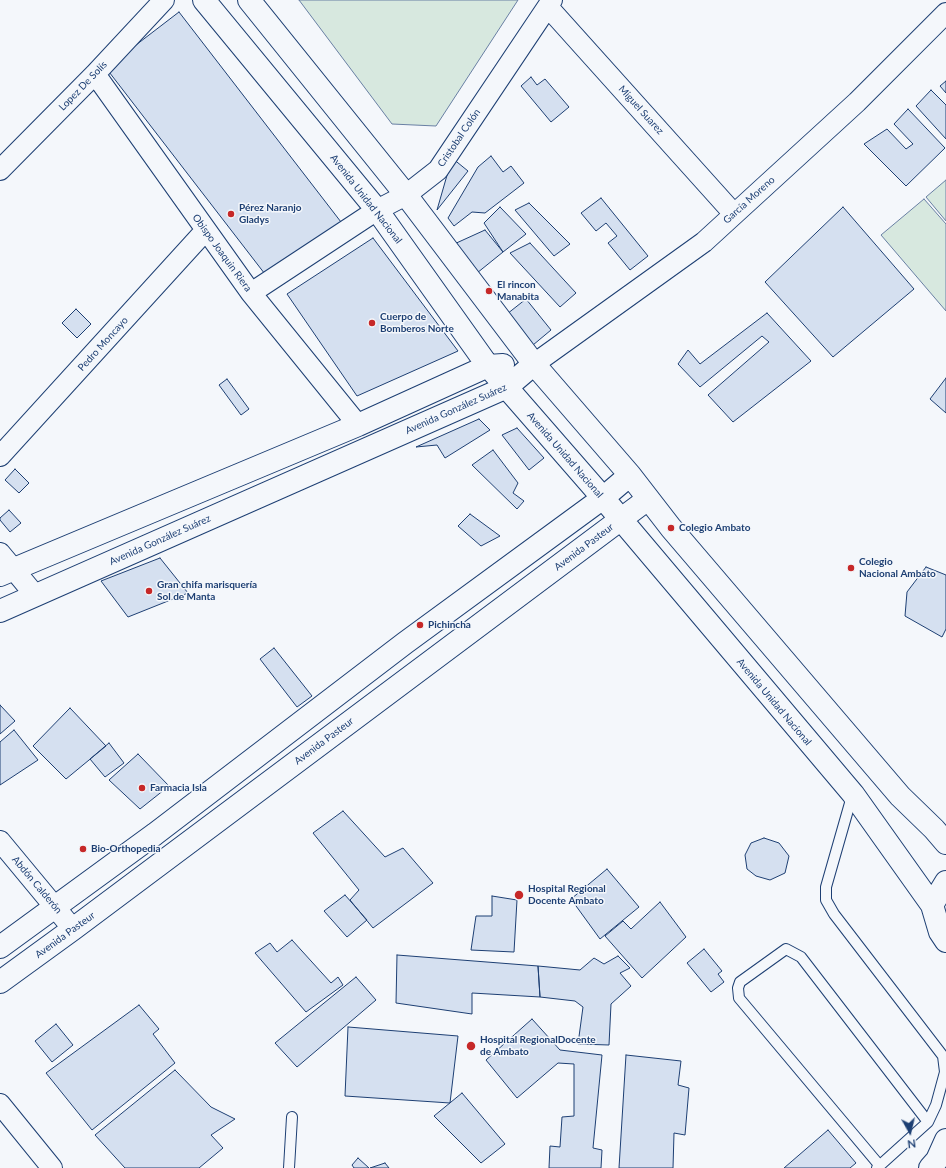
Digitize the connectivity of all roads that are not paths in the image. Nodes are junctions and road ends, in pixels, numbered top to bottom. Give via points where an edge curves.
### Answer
1 (164, 0) edge
2 (204, 0) edge
3 (250, 0) edge
4 (550, 3) edge
5 (946, 12) edge
6 (95, 74) junction
7 (0, 170) edge
8 (406, 195) junction
9 (377, 210) junction
10 (734, 214) junction
11 (205, 231) junction
12 (251, 293) junction
13 (534, 364) junction
14 (488, 366) junction
15 (507, 387) junction
16 (358, 425) junction
17 (0, 456) edge
18 (630, 475) junction
19 (603, 498) junction
20 (648, 499) junction
21 (620, 520) junction
22 (4, 566) edge
23 (35, 595) junction
24 (0, 612) edge
25 (853, 794) junction
26 (0, 841) edge
27 (946, 844) edge
28 (946, 882) edge
29 (932, 905) junction
30 (56, 906) junction
31 (73, 929) junction
32 (946, 941) edge
33 (0, 947) edge
34 (0, 982) edge
35 (0, 1104) edge
36 (292, 1117) dead end
37 (928, 1122) junction
38 (946, 1140) edge
39 (879, 1167) edge
40 (52, 1168) edge
41 (289, 1168) edge
42 (930, 1168) edge

1 - 6 street, Lopez De Solís
2 - 9 main road, Avenida Unidad Nacional
3 - 8 main road
4 - 8 street, Cristobal Colón via 438,170
4 - 10 street, Miguel Suarez
5 - 10 street, García Moreno via 857,102
6 - 7 street, Lopez De Solís
6 - 11 street, Obispo Joaquin Riera
8 - 9 street, Cristobal Colón
8 - 13 main road
9 - 12 street, Cristobal Colón
9 - 14 main road, Avenida Unidad Nacional
10 - 13 street, García Moreno via 704,242
11 - 12 street, Obispo Joaquin Riera
11 - 17 street, Pedro Moncayo
12 - 16 street, Obispo Joaquin Riera
13 - 14 main road
13 - 15 main road, Avenida González Suárez
13 - 18 main road
14 - 15 main road, Avenida Unidad Nacional
14 - 16 main road
15 - 19 main road, Avenida Unidad Nacional
15 - 23 main road, Avenida González Suárez
16 - 22 main road
18 - 19 main road
18 - 20 main road
19 - 21 main road, Avenida Unidad Nacional
19 - 30 main road via 405,643 155,834
20 - 21 main road, Avenida Pasteur
20 - 27 main road via 900,796 934,828
21 - 25 main road, Avenida Unidad Nacional
21 - 31 main road, Avenida Pasteur
22 - 23 street
23 - 24 main road, Avenida González Suárez
25 - 29 main road, Avenida Unidad Nacional
25 - 37 lane via 826,887 826,900 943,1056 945,1072 936,1105
26 - 30 street, Abdón Calderón
28 - 29 main road
29 - 32 main road, Avenida Unidad Nacional via 940,932
30 - 31 street, Abdón Calderón
30 - 33 main road
31 - 34 main road, Avenida Pasteur
35 - 40 street
36 - 41 lane
37 - 39 lane
37 - 39 lane via 801,957 786,949 740,982 739,998
38 - 42 main road via 937,1160

